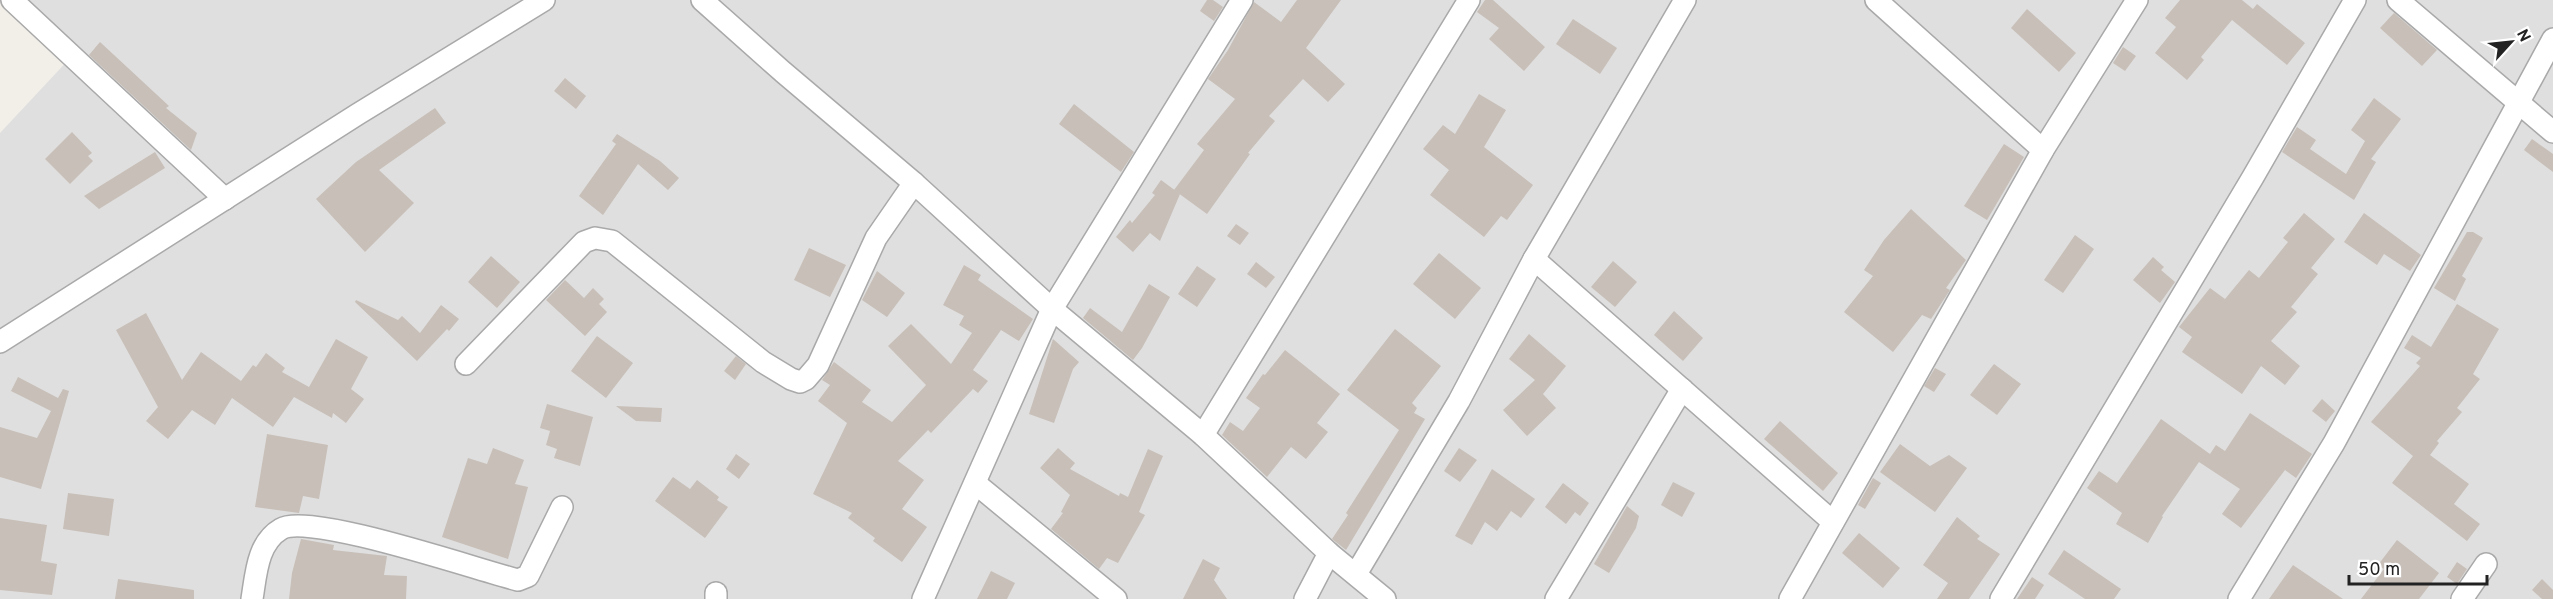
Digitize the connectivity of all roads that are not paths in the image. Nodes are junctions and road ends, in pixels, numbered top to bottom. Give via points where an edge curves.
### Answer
1 (12, 0) edge
2 (702, 0) edge
3 (1242, 0) edge
4 (1469, 0) edge
5 (1685, 0) edge
6 (1876, 0) edge
7 (2137, 0) edge
8 (2355, 0) edge
9 (2398, 0) edge
10 (528, 3) edge
11 (2553, 39) edge
12 (2517, 102) junction
13 (2553, 132) edge
14 (2043, 150) junction
15 (914, 183) junction
16 (225, 199) junction
17 (1534, 259) junction
18 (1052, 309) junction
19 (0, 342) edge
20 (466, 364) dead end
21 (1682, 389) junction
22 (1203, 435) junction
23 (975, 483) junction
24 (562, 507) dead end
25 (1833, 522) junction
26 (1329, 553) junction
27 (2486, 564) dead end
28 (1356, 574) junction
29 (252, 599) edge
30 (923, 599) edge
31 (1116, 599) edge
32 (1305, 599) edge
33 (1385, 599) edge
34 (1556, 599) edge
35 (1790, 599) edge
36 (2001, 599) edge
37 (2239, 599) edge
38 (2462, 599) edge

1 - 16 street
2 - 15 street
3 - 18 street
4 - 22 street
5 - 17 street
6 - 14 street
7 - 14 street
8 - 36 street
9 - 12 street
10 - 16 street
11 - 12 street
12 - 13 street
12 - 37 street via 2334,443
14 - 25 street
15 - 18 street
15 - 20 street via 876,237 818,365 800,382 763,362 612,241 595,238 584,242
16 - 19 street
17 - 21 street
17 - 28 street via 1459,401
18 - 22 street
18 - 23 street
21 - 25 street
21 - 34 street
22 - 26 street
23 - 30 street
23 - 31 street
24 - 29 street via 528,576 518,580 406,547 321,527 290,525 273,535 264,547
25 - 35 street
26 - 28 street
26 - 32 street
27 - 38 street
28 - 33 street

